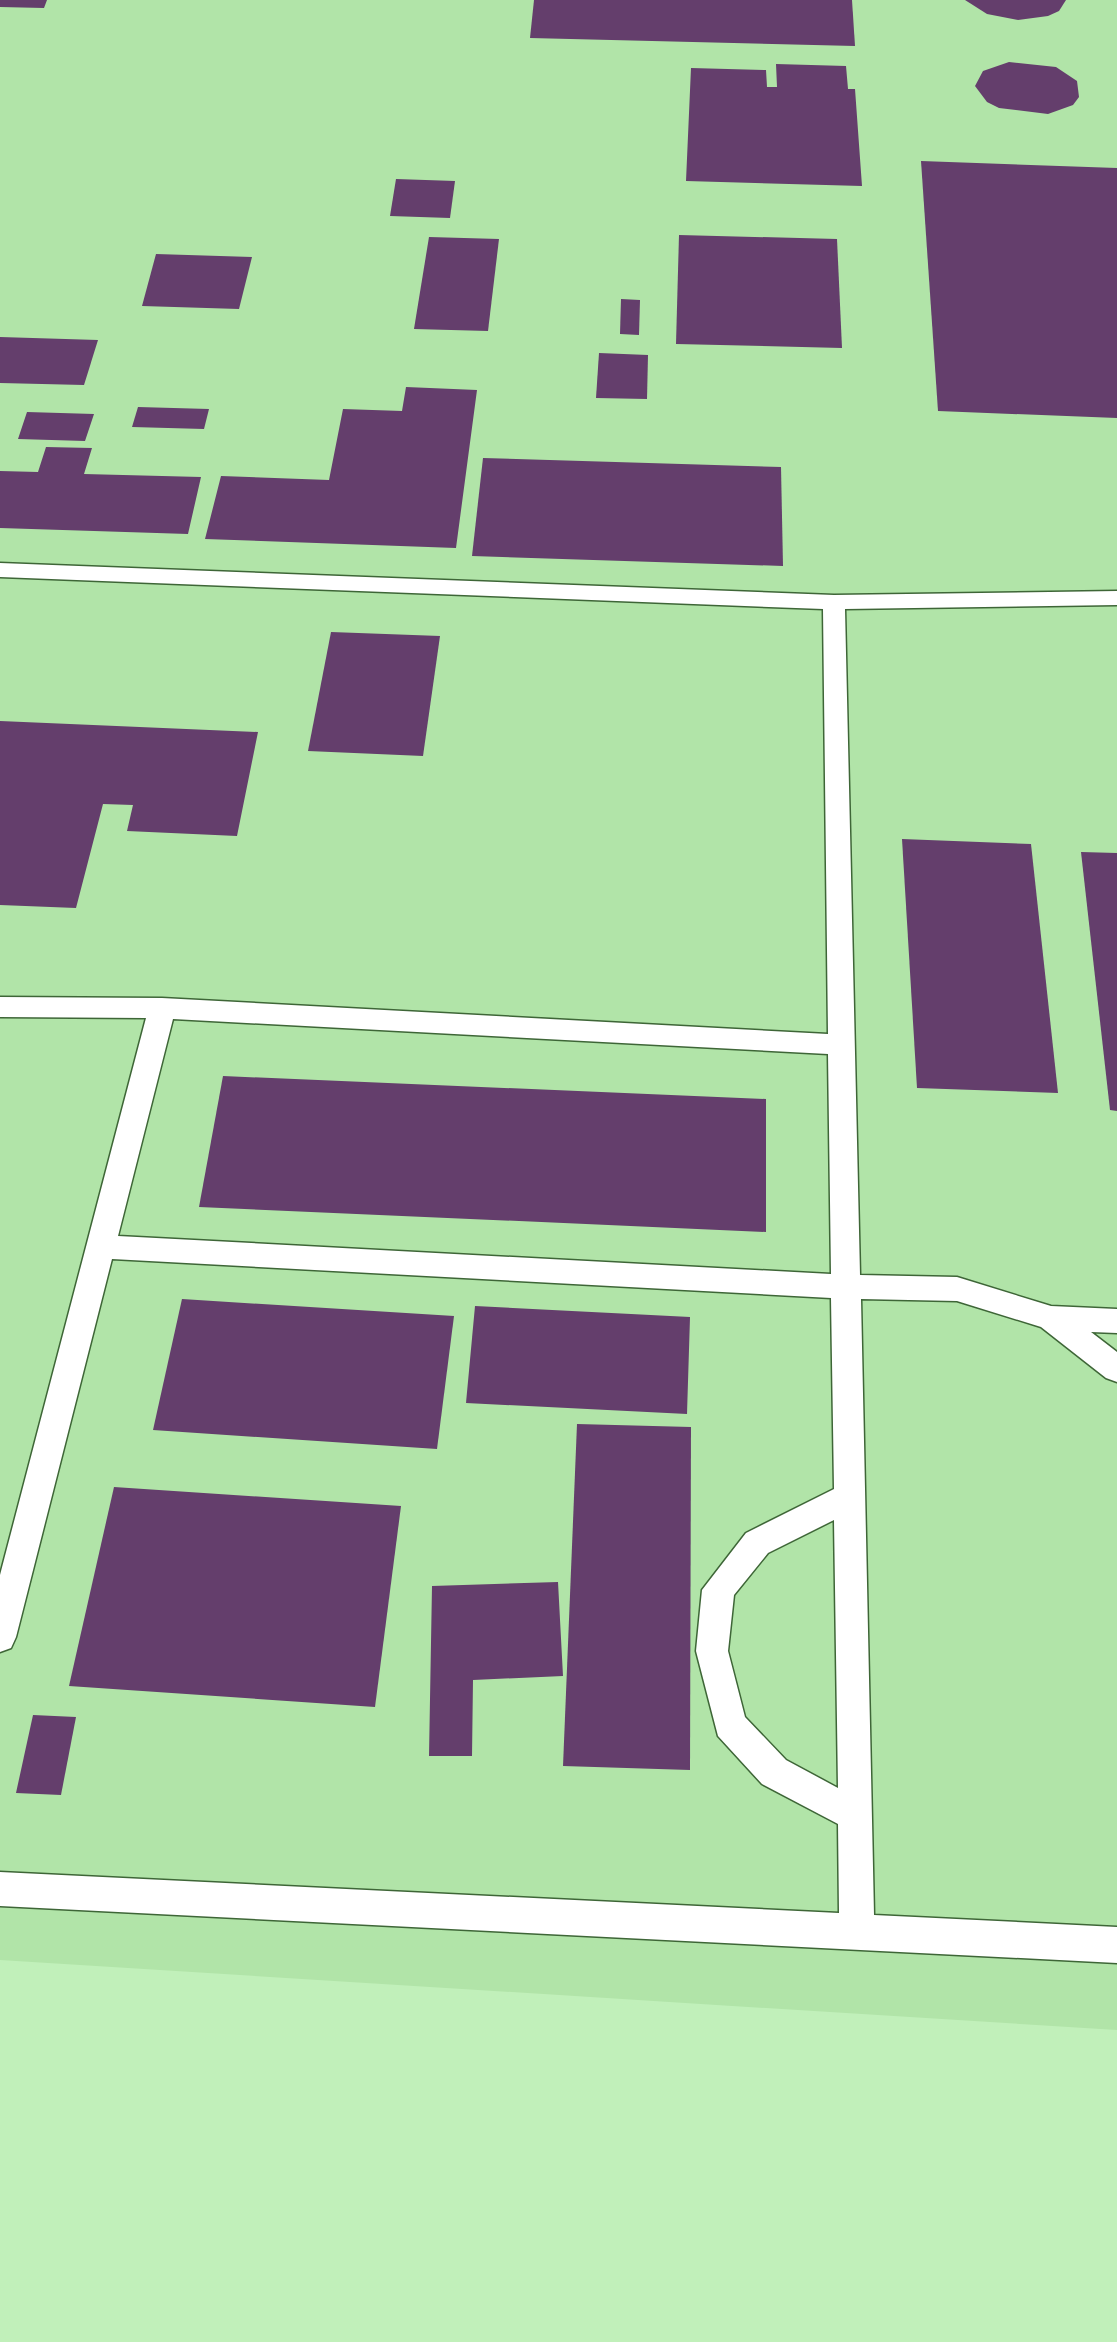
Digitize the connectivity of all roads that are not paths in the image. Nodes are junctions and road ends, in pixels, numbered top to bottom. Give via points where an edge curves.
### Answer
1 (0, 570) edge
2 (1117, 598) edge
3 (834, 602) junction
4 (0, 1007) edge
5 (162, 1008) junction
6 (842, 1045) junction
7 (101, 1247) junction
8 (846, 1287) junction
9 (1051, 1318) junction
10 (1117, 1321) edge
11 (1117, 1369) edge
12 (849, 1497) junction
13 (0, 1637) edge
14 (855, 1815) junction
15 (0, 1889) edge
16 (857, 1932) junction
17 (1117, 1945) edge

1 - 3 lane
2 - 3 lane
3 - 6 lane
4 - 5 lane
5 - 6 lane
5 - 7 lane
6 - 8 lane
7 - 8 lane
7 - 13 lane
8 - 9 lane via 957,1289
8 - 12 lane
9 - 10 lane
9 - 11 lane
12 - 14 lane
12 - 14 lane via 757,1543 718,1590 712,1651 730,1725 774,1772
14 - 16 lane
15 - 16 lane
16 - 17 lane

